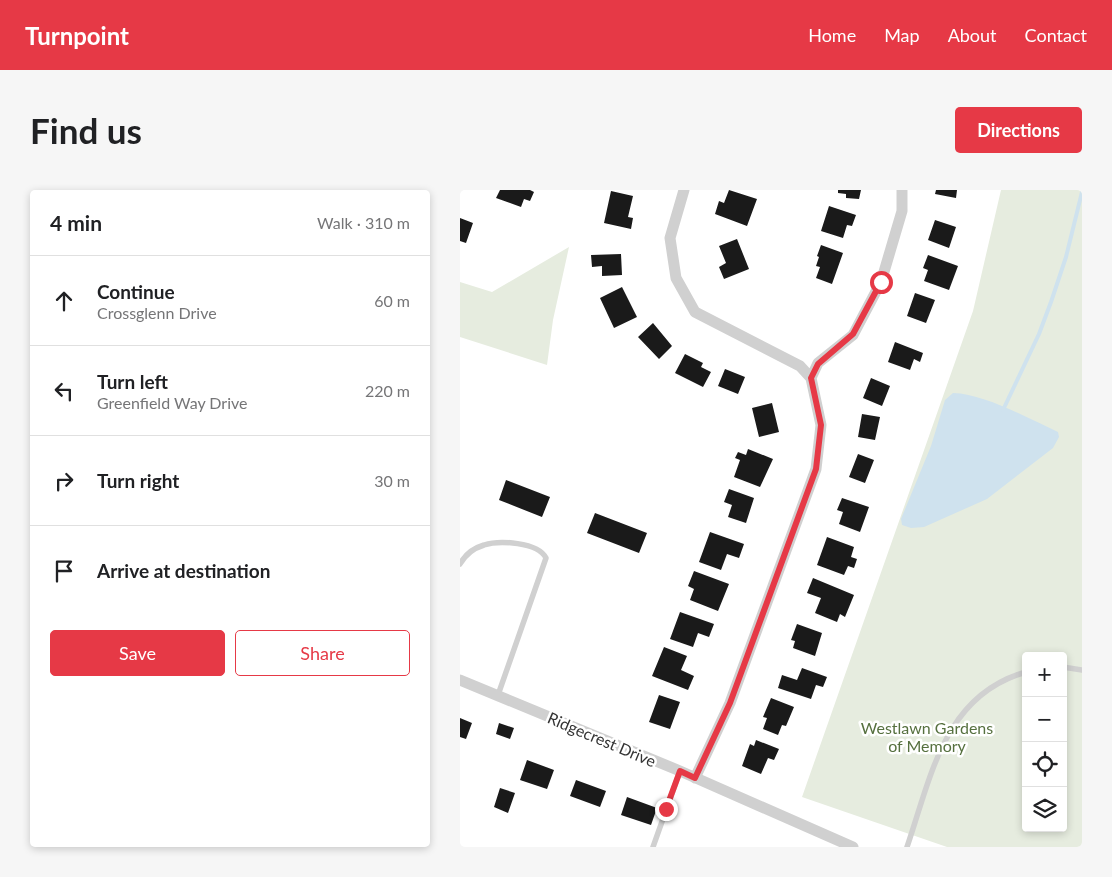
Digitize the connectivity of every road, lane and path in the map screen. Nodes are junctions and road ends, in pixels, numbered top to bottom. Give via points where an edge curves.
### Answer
1 (684, 190) edge
2 (902, 190) edge
3 (811, 378) junction
4 (460, 564) edge
5 (1067, 668) edge
6 (1082, 670) edge
7 (1022, 674) edge
8 (460, 680) edge
9 (498, 695) junction
10 (680, 771) junction
11 (695, 778) junction
12 (653, 847) edge
13 (853, 847) edge
14 (907, 847) edge

1 - 3 street via 670,238 676,278 695,312 800,366
2 - 3 street via 902,211 881,282 853,334 818,364
3 - 11 street via 821,425 816,469 730,703
4 - 9 lane via 476,548 491,543 534,546 546,558
5 - 6 lane
7 - 14 lane via 985,690 956,719 938,758
8 - 9 street, Ridgecrest Drive
9 - 10 street, Ridgecrest Drive
10 - 11 street, Ridgecrest Drive
10 - 12 lane
11 - 13 street, Ridgecrest Drive

